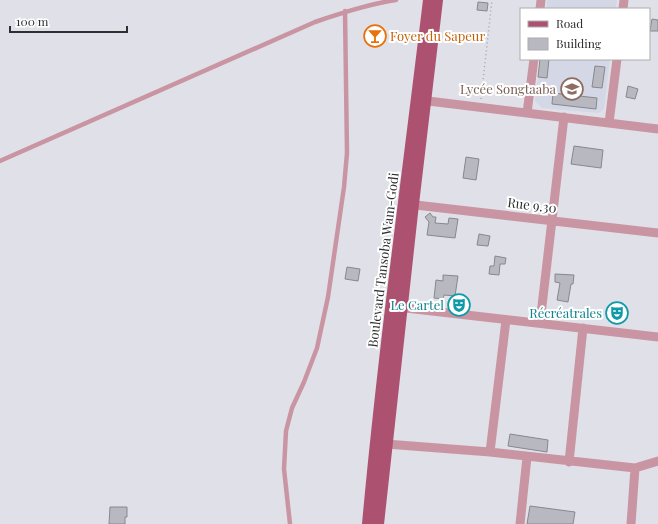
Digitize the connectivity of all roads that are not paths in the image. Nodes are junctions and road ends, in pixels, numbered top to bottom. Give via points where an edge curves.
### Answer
1 (396, 0) edge
2 (428, 0) edge
3 (437, 0) edge
4 (383, 1) edge
5 (345, 11) junction
6 (534, 60) edge
7 (617, 60) edge
8 (421, 100) junction
9 (527, 113) junction
10 (564, 117) junction
11 (609, 123) junction
12 (658, 129) edge
13 (0, 161) edge
14 (408, 204) junction
15 (552, 220) junction
16 (658, 233) edge
17 (397, 307) junction
18 (506, 320) junction
19 (540, 323) junction
20 (582, 328) junction
21 (658, 337) edge
22 (386, 444) junction
23 (490, 452) junction
24 (527, 457) junction
25 (658, 461) edge
26 (569, 462) junction
27 (636, 468) junction
28 (290, 524) edge
29 (368, 524) edge
30 (378, 524) edge
31 (520, 524) edge
32 (630, 524) edge

1 - 4 lane
2 - 8 main road, Boulevard Tansoba Wam-Godi
3 - 8 main road, Boulevard Tansoba Wam-Godi
4 - 5 lane
5 - 13 lane
5 - 28 lane via 347,153 344,187 328,297 317,348 292,408 286,431 284,469
6 - 9 street
7 - 11 street
8 - 9 street
8 - 14 main road, Boulevard Tansoba Wam-Godi
9 - 10 street
10 - 11 street
10 - 15 street
11 - 12 street
14 - 15 street, Rue 9.30
14 - 17 main road, Boulevard Tansoba Wam-Godi
15 - 16 street, Rue 9.30
15 - 19 street
17 - 18 street
17 - 22 main road, Boulevard Tansoba Wam-Godi
17 - 29 main road, Boulevard Tansoba Wam-Godi via 376,435
18 - 19 street
18 - 23 street
19 - 20 street
20 - 21 street
20 - 26 street
22 - 23 street
22 - 30 main road, Boulevard Tansoba Wam-Godi
23 - 24 street
24 - 26 street
24 - 31 street
25 - 27 street
26 - 27 street
27 - 32 street

